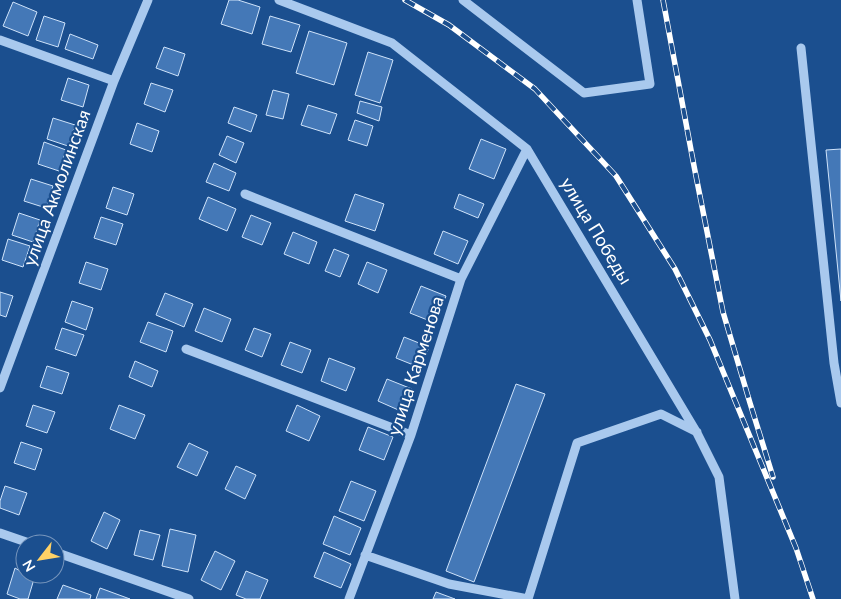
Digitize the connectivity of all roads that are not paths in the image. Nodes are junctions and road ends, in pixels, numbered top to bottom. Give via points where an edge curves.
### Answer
1 (148, 0) edge
2 (279, 0) edge
3 (463, 0) edge
4 (637, 0) edge
5 (0, 40) edge
6 (801, 48) dead end
7 (114, 81) junction
8 (527, 148) junction
9 (245, 194) dead end
10 (461, 279) junction
11 (186, 349) dead end
12 (2, 376) edge
13 (0, 388) edge
14 (841, 403) edge
15 (697, 432) junction
16 (411, 435) junction
17 (0, 533) edge
18 (15, 538) edge
19 (365, 555) junction
20 (65, 556) edge
21 (188, 599) edge
22 (349, 599) edge
23 (735, 599) edge

1 - 7 street, улица Акмолинская
2 - 8 street, улица Победы via 392,43
3 - 4 street via 584,93 650,84
5 - 7 street
6 - 14 street
7 - 12 street, улица Акмолинская
8 - 10 street, улица Карменова
8 - 15 street, улица Победы
9 - 10 street
10 - 16 street, улица Карменова
11 - 16 street
12 - 13 street, улица Акмолинская
15 - 19 street via 661,414 577,443 528,599 450,584
15 - 23 street, улица Победы via 719,477
16 - 19 street, улица Карменова
17 - 18 street
19 - 22 street, улица Карменова
20 - 21 street

